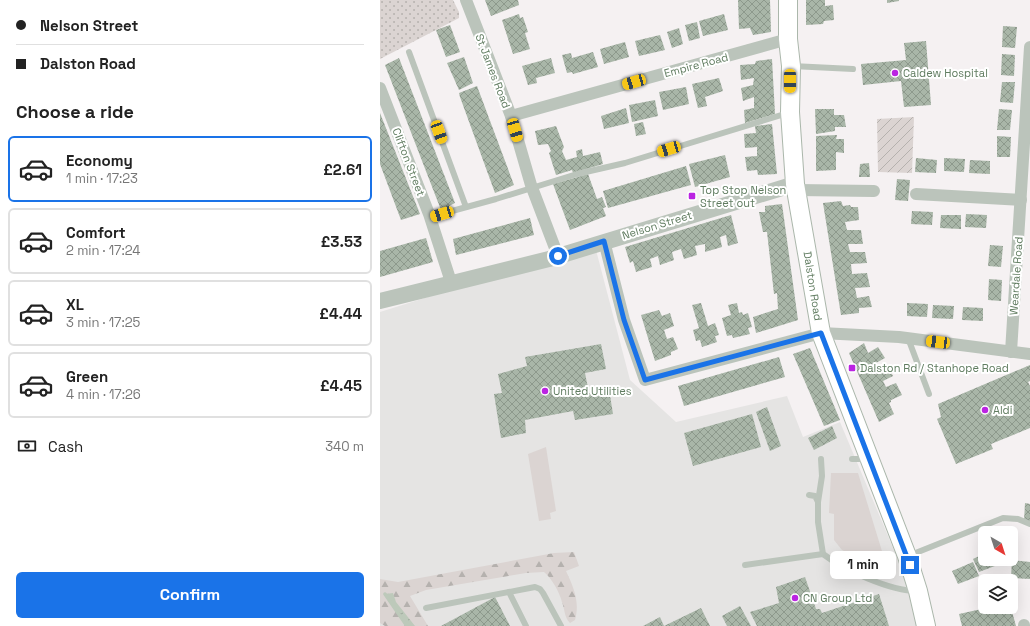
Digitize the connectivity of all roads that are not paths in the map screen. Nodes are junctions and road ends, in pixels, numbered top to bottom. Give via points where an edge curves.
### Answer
1 (466, 0) edge
2 (788, 0) edge
3 (788, 39) junction
4 (1030, 47) edge
5 (409, 52) dead end
6 (790, 66) junction
7 (853, 69) dead end
8 (380, 88) edge
9 (790, 112) junction
10 (511, 116) junction
11 (1028, 122) edge
12 (796, 187) junction
13 (532, 188) junction
14 (874, 191) dead end
15 (916, 194) dead end
16 (1021, 200) junction
17 (466, 207) junction
18 (430, 217) junction
19 (604, 241) junction
20 (558, 256) junction
21 (451, 282) junction
22 (380, 301) edge
23 (821, 333) junction
24 (908, 338) junction
25 (1011, 352) junction
26 (1030, 354) edge
27 (929, 394) dead end
28 (821, 459) dead end
29 (809, 495) dead end
30 (818, 502) junction
31 (1030, 524) edge
32 (823, 554) junction
33 (907, 556) junction
34 (745, 565) dead end
35 (918, 591) junction
36 (509, 592) junction
37 (426, 608) dead end
38 (526, 626) edge
39 (561, 626) edge
40 (926, 626) edge

1 - 10 street, St James Road
2 - 3 main road, Dalston Road
3 - 6 main road, Dalston Road
3 - 10 street, Empire Road
4 - 11 street, Weardale Road
5 - 17 lane
6 - 7 lane
6 - 9 main road, Dalston Road
8 - 18 street, Clifton Street
9 - 12 main road, Dalston Road
9 - 13 lane via 625,163
10 - 13 street, St James Road
11 - 16 street, Weardale Road
12 - 14 street
12 - 19 street, Nelson Street
12 - 23 main road, Dalston Road
13 - 17 lane
13 - 20 street, St James Road
15 - 16 street
16 - 25 street, Weardale Road
17 - 18 lane
18 - 21 street, Clifton Street
19 - 20 street, Nelson Street
19 - 23 street via 624,320 645,380
20 - 21 street, Nelson Street
21 - 22 street, Nelson Street
23 - 24 street
23 - 33 main road, Dalston Road via 860,459
24 - 25 street
24 - 27 lane
25 - 26 street
28 - 30 lane via 822,476
29 - 30 lane via 815,496
30 - 32 lane
31 - 33 lane via 1018,519 1003,518
32 - 34 lane
32 - 35 lane via 837,565 866,577 907,591
33 - 35 main road, Dalston Road
35 - 40 main road, Dalston Road
36 - 37 lane
36 - 38 lane
36 - 39 lane via 535,587 540,589

